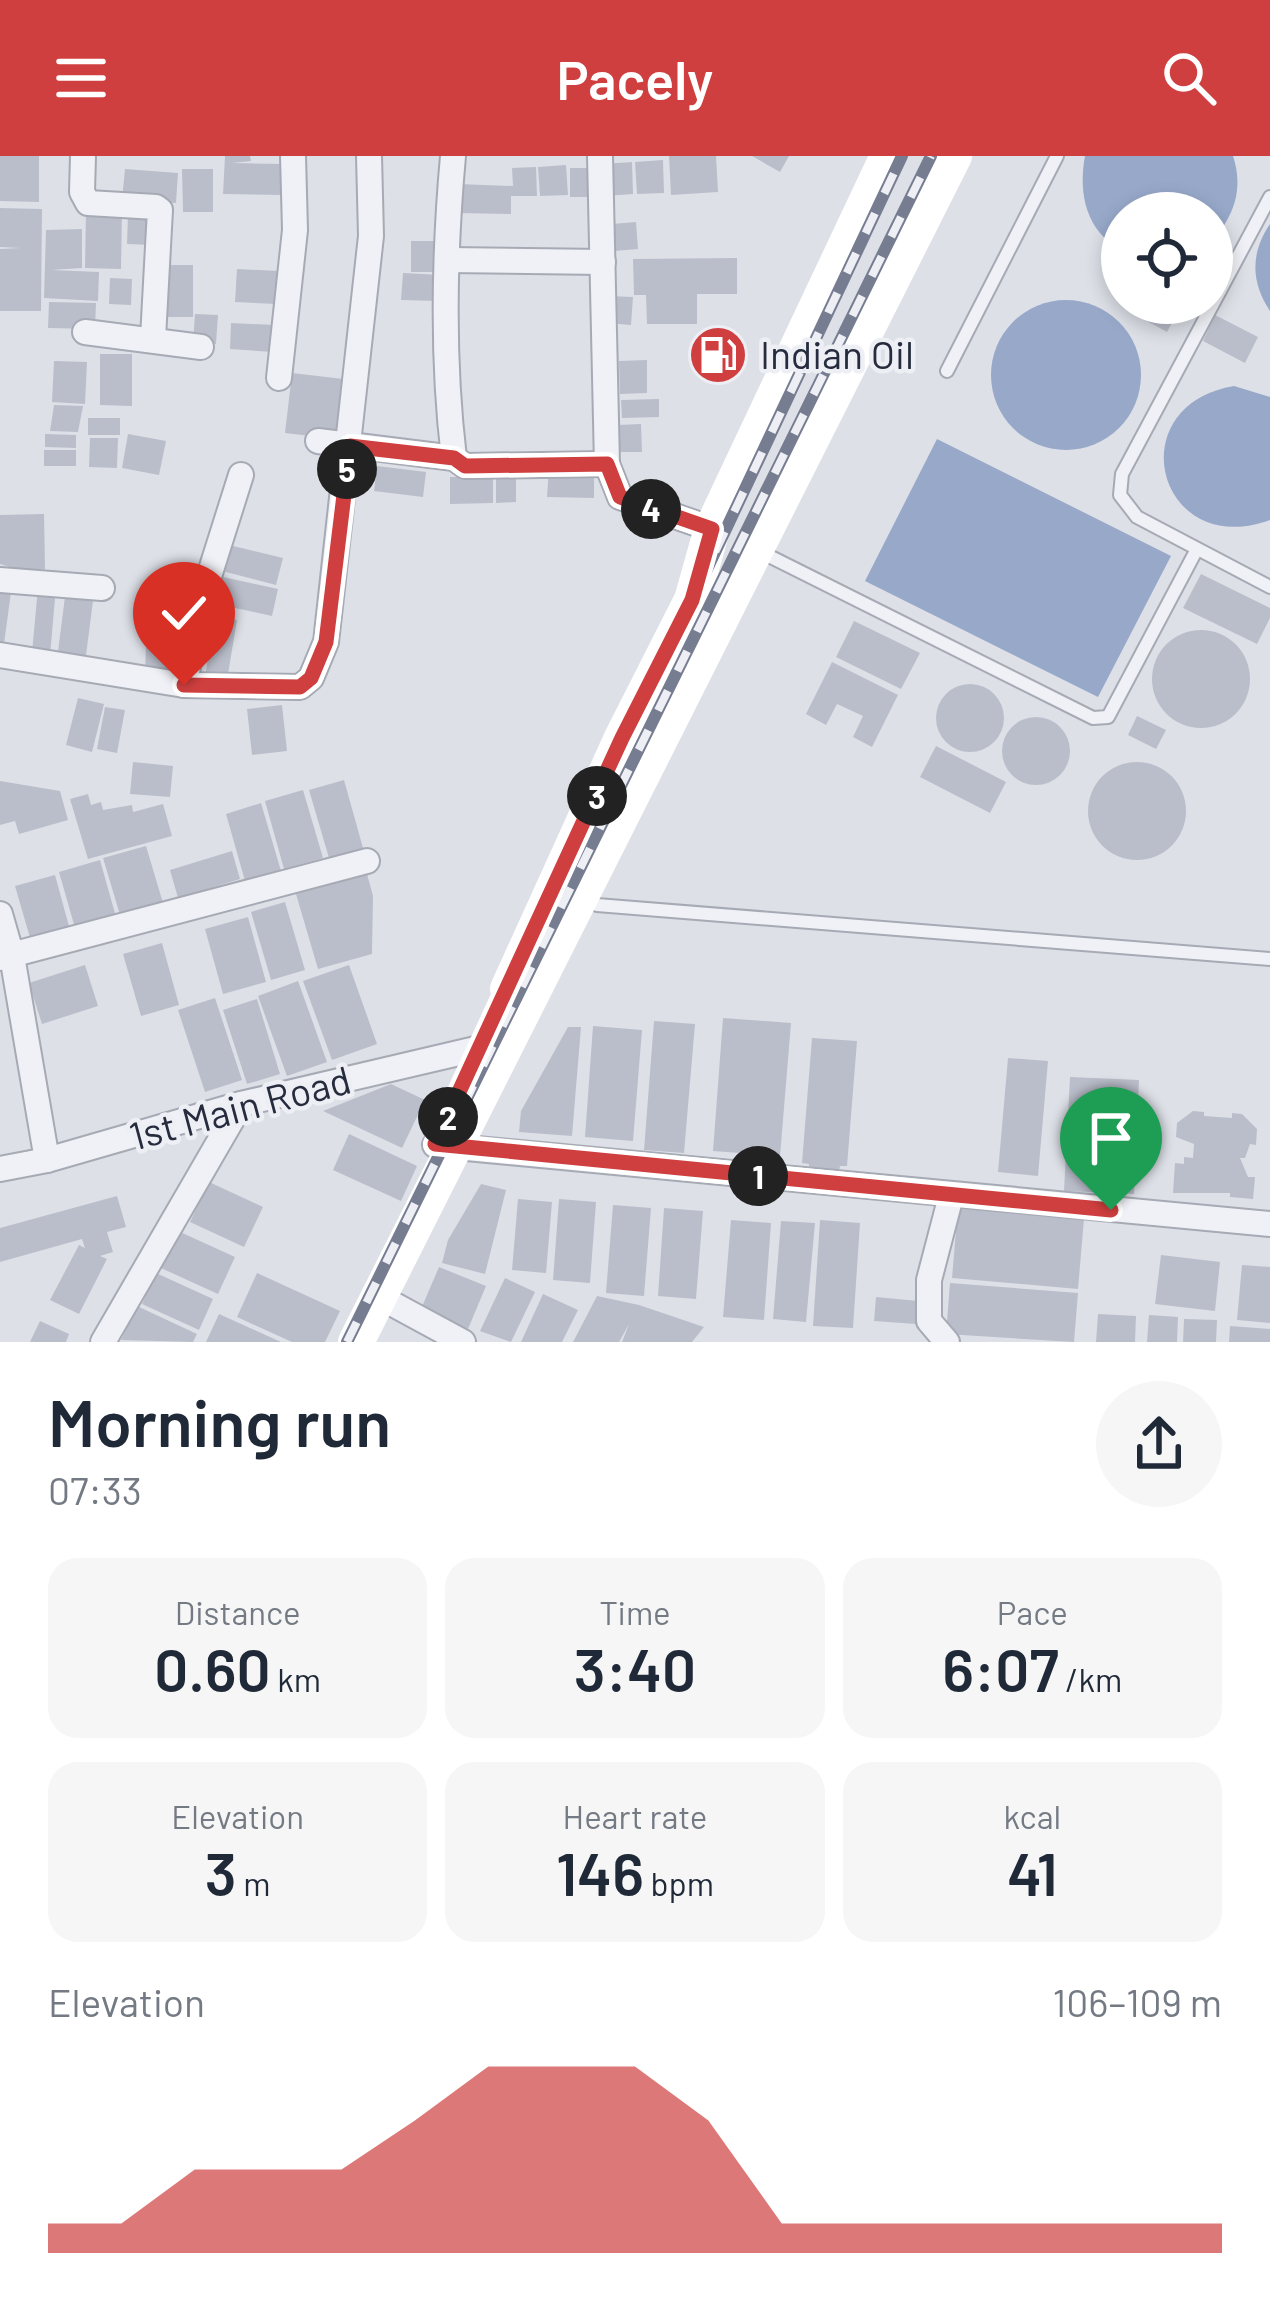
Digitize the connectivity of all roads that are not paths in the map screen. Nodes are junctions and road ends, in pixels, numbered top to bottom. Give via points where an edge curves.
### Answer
1 (83, 156) edge
2 (293, 156) edge
3 (369, 156) edge
4 (453, 156) edge
5 (600, 156) edge
6 (888, 156) edge
7 (954, 156) edge
8 (1057, 156) edge
9 (1270, 196) edge
10 (447, 260) junction
11 (603, 262) junction
12 (85, 332) dead end
13 (153, 338) junction
14 (201, 346) dead end
15 (946, 371) dead end
16 (279, 378) dead end
17 (318, 441) dead end
18 (350, 446) junction
19 (454, 458) junction
20 (607, 464) junction
21 (241, 475) dead end
22 (712, 529) junction
23 (754, 548) junction
24 (1198, 549) junction
25 (0, 580) edge
26 (1270, 587) edge
27 (102, 588) dead end
28 (0, 655) edge
29 (184, 685) junction
30 (367, 860) dead end
31 (580, 898) junction
32 (0, 914) edge
33 (6, 957) edge
34 (1270, 959) edge
35 (480, 1048) junction
36 (241, 1104) junction
37 (446, 1144) junction
38 (47, 1160) junction
39 (0, 1169) edge
40 (951, 1196) junction
41 (1270, 1224) edge
42 (378, 1296) junction
43 (103, 1342) edge
44 (333, 1342) edge
45 (356, 1342) edge
46 (463, 1342) edge
47 (947, 1342) edge

1 - 13 street via 88,202 160,210
2 - 16 street via 295,230
3 - 18 street via 371,236
4 - 10 street
5 - 11 street
6 - 22 main road
7 - 23 main road
8 - 15 lane
9 - 24 lane via 1122,474 1120,495 1137,518
10 - 11 street
10 - 19 street
11 - 20 street
12 - 13 street
13 - 14 street
17 - 18 street
18 - 19 street
18 - 29 street via 326,642 311,678 300,687
19 - 20 street via 474,467
20 - 22 street via 620,497
21 - 29 street
22 - 35 main road via 692,600
23 - 24 lane via 1093,718 1108,717
23 - 31 main road
24 - 26 lane
25 - 27 street
28 - 29 street
30 - 33 street
31 - 34 lane
31 - 37 main road
32 - 33 street
33 - 38 street
35 - 36 street, 1st Main Road
35 - 37 main road
36 - 38 street, 1st Main Road
36 - 43 street
37 - 40 street
37 - 42 main road
37 - 44 main road
38 - 39 street, 1st Main Road
40 - 41 street
40 - 47 street via 929,1280 928,1321
42 - 45 main road
42 - 46 street

